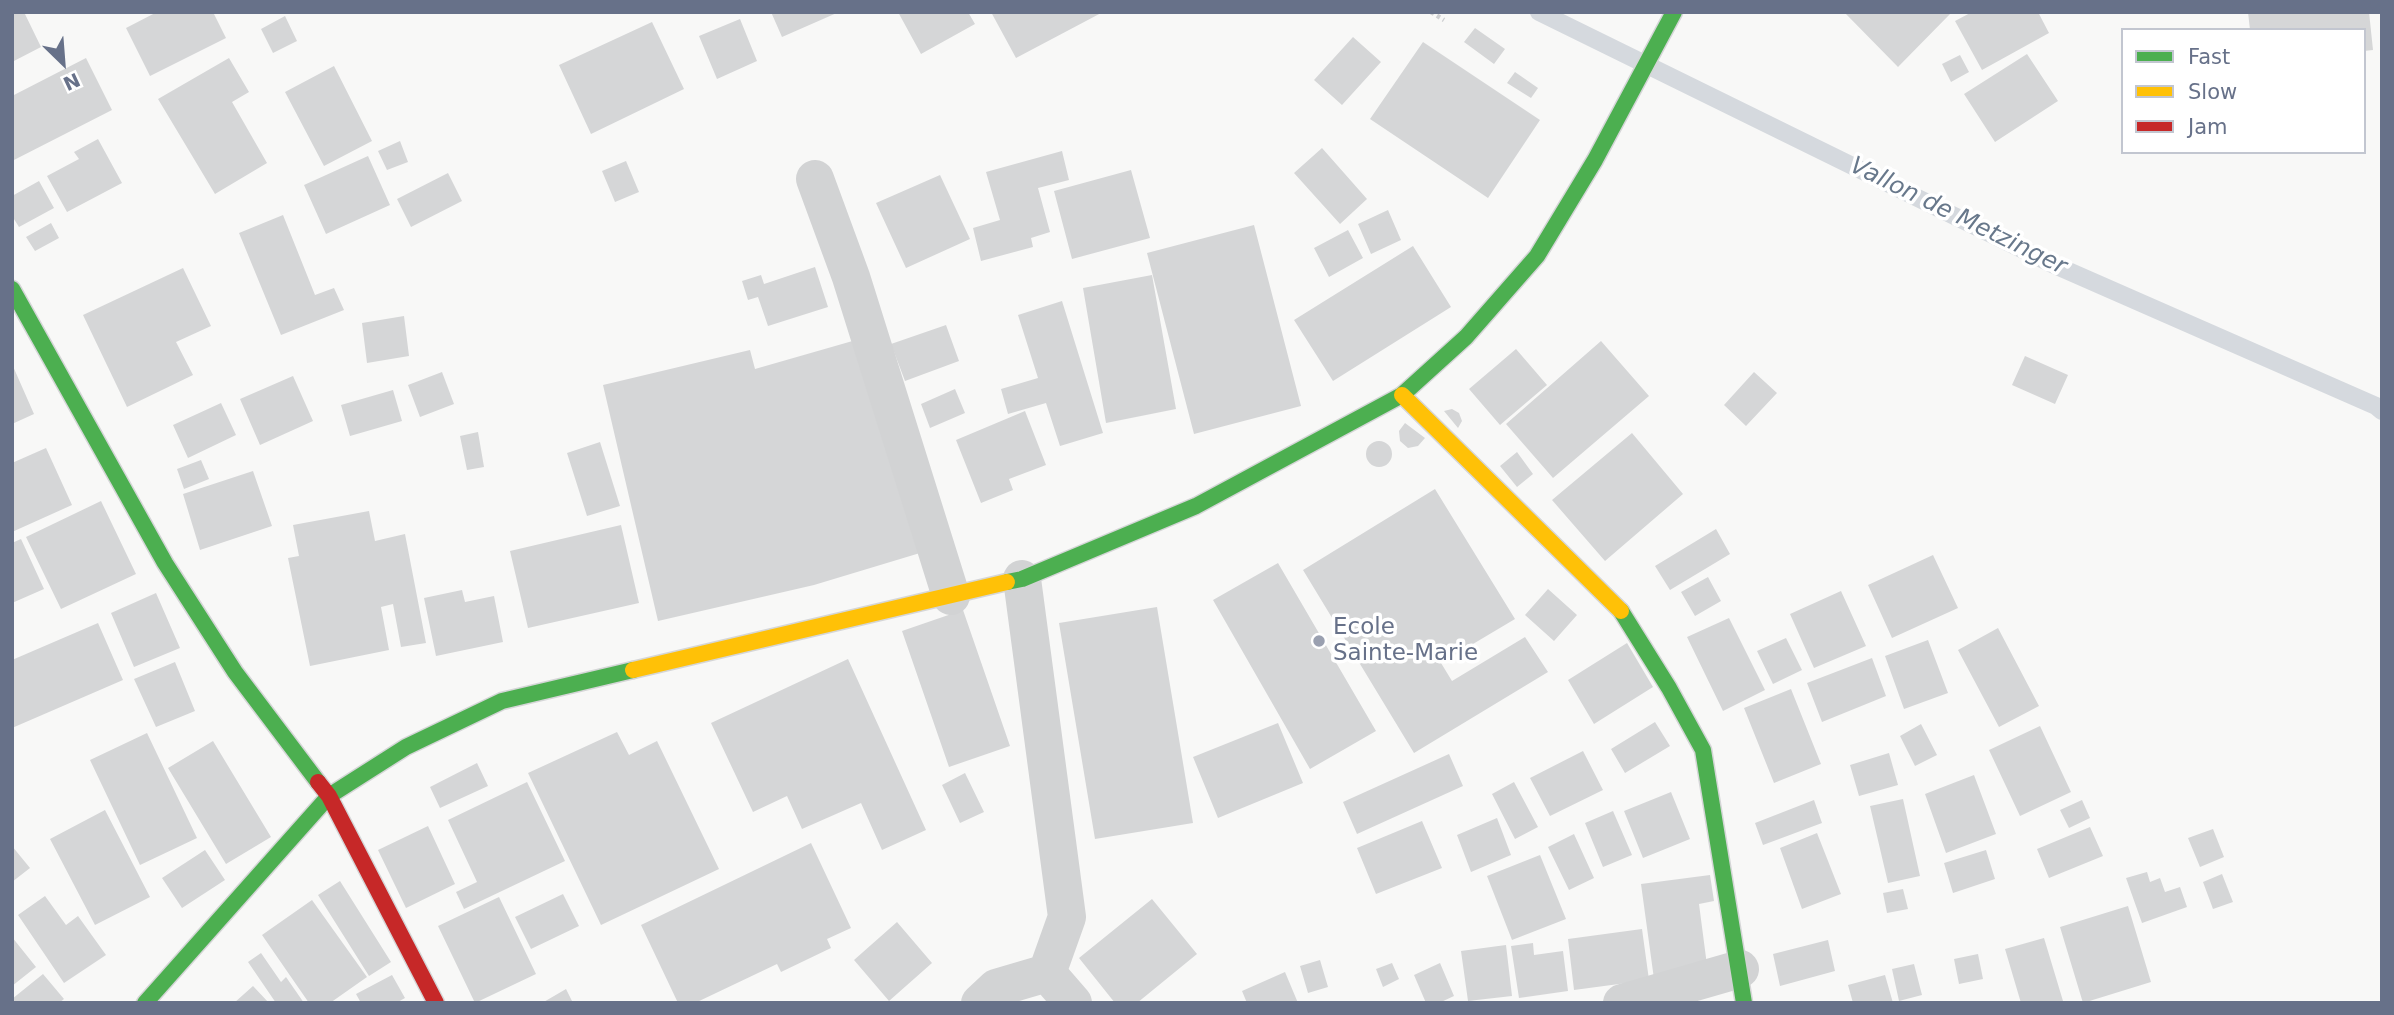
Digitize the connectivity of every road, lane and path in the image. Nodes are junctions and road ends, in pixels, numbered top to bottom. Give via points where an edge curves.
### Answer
1 (1431, 12) edge
2 (1674, 12) edge
3 (1444, 20) dead end
4 (815, 179) dead end
5 (12, 289) edge
6 (1402, 395) junction
7 (1022, 579) junction
8 (951, 596) junction
9 (330, 796) junction
10 (1046, 973) junction
11 (1742, 986) edge
12 (145, 1003) edge
13 (436, 1003) edge
14 (979, 1003) edge
15 (1073, 1003) edge
16 (1622, 1003) edge

1 - 3 path
2 - 6 street via 1595,160 1537,256 1466,337
4 - 8 street via 851,276
5 - 9 street via 165,563 235,672
6 - 7 street via 1196,506
6 - 11 street via 1626,616 1669,688 1703,750
7 - 8 street
7 - 10 street via 1067,917
8 - 9 street via 502,701 406,747
9 - 12 street
9 - 13 street
10 - 14 street via 996,988
10 - 15 street
11 - 16 street

